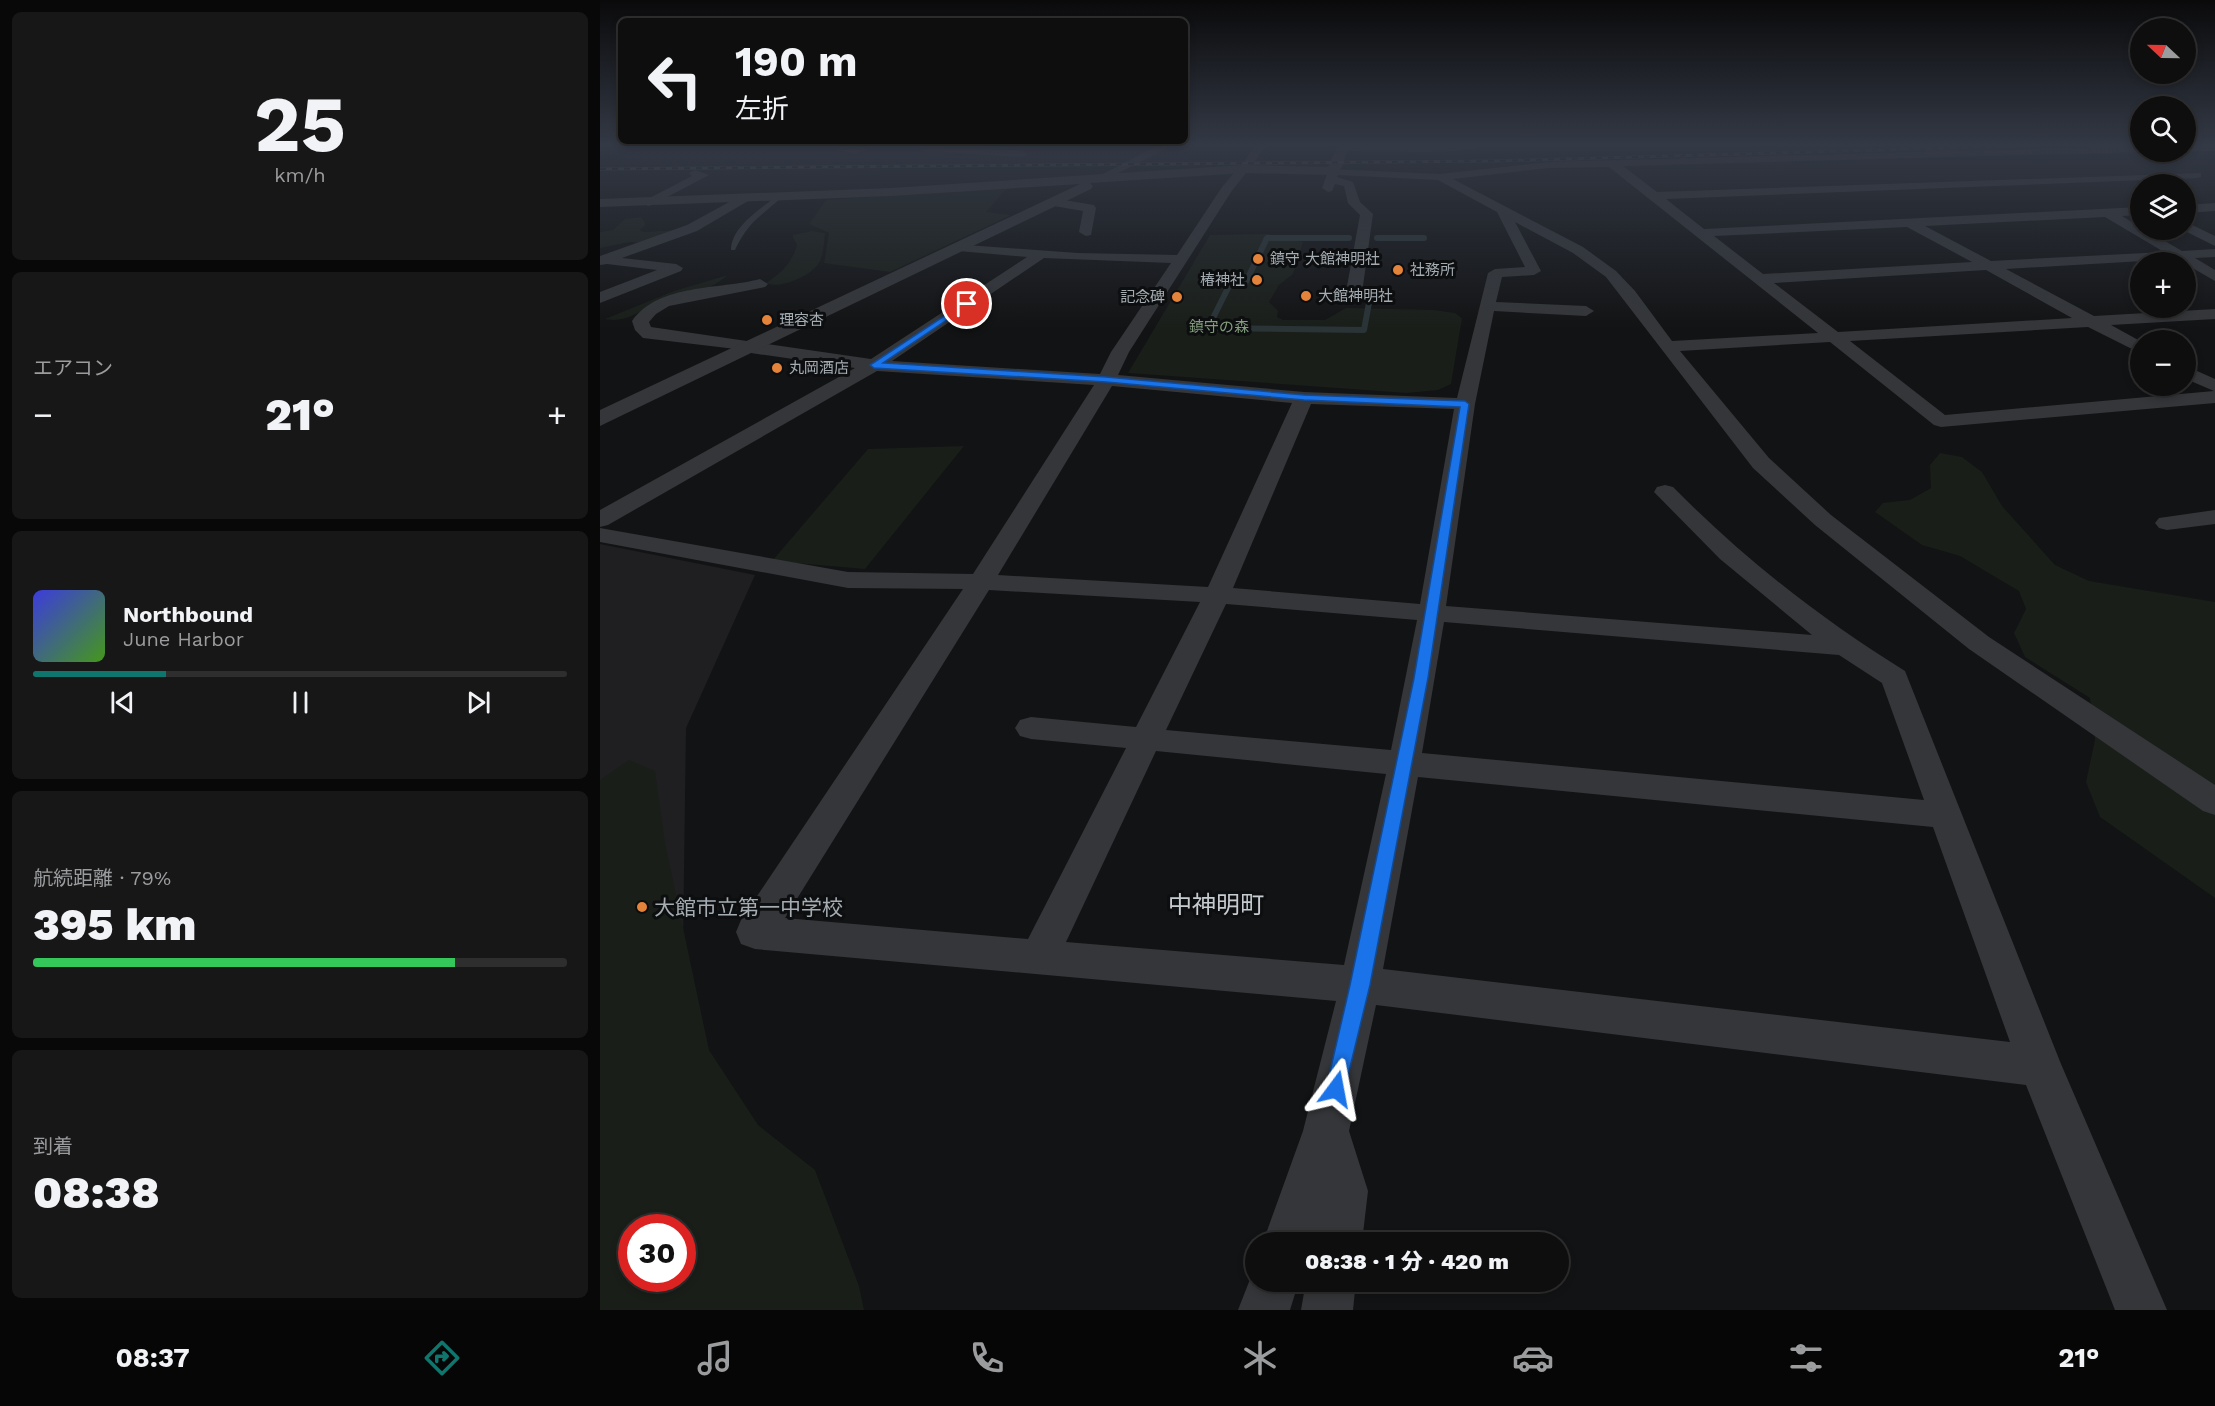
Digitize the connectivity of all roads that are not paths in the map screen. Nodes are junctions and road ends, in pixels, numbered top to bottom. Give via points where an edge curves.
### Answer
1 (730, 206) edge
2 (768, 206) edge
3 (1043, 206) edge
4 (1078, 206) edge
5 (1216, 206) edge
6 (1358, 206) edge
7 (1495, 206) edge
8 (1665, 206) edge
9 (2107, 207) junction
10 (2215, 207) edge
11 (2196, 208) edge
12 (1502, 210) junction
13 (2130, 210) edge
14 (1891, 213) dead end
15 (1909, 223) junction
16 (1086, 232) dead end
17 (2196, 232) edge
18 (1699, 233) junction
19 (2215, 242) edge
20 (958, 247) junction
21 (734, 249) dead end
22 (2176, 252) edge
23 (2215, 253) edge
24 (1041, 254) junction
25 (2196, 254) edge
26 (2130, 258) edge
27 (1182, 259) junction
28 (602, 260) edge
29 (2089, 260) junction
30 (2196, 264) edge
31 (1991, 266) junction
32 (2115, 272) dead end
33 (2215, 276) edge
34 (1758, 279) junction
35 (760, 284) dead end
36 (1355, 286) dead end
37 (600, 298) edge
38 (1488, 306) junction
39 (1586, 311) dead end
40 (2215, 314) edge
41 (2091, 320) junction
42 (1832, 338) junction
43 (2130, 342) edge
44 (753, 347) junction
45 (1667, 347) junction
46 (874, 365) junction
47 (2196, 377) edge
48 (1106, 380) junction
49 (2215, 386) edge
50 (2215, 397) edge
51 (1304, 398) junction
52 (1465, 404) junction
53 (600, 419) edge
54 (1665, 492) dead end
55 (2215, 517) edge
56 (600, 520) edge
57 (2167, 522) dead end
58 (600, 535) edge
59 (981, 582) junction
60 (1217, 595) junction
61 (1432, 612) junction
62 (1846, 647) junction
63 (1031, 728) dead end
64 (1146, 739) junction
65 (1404, 765) junction
66 (2215, 802) edge
67 (1946, 814) junction
68 (1039, 957) junction
69 (1360, 985) junction
70 (2040, 1066) junction
71 (1326, 1131) junction
72 (1291, 1232) edge
73 (1338, 1232) edge
74 (1270, 1292) edge
75 (1329, 1292) edge
76 (1264, 1310) edge
77 (1327, 1310) edge
78 (2141, 1310) edge

1 - 28 street via 692,228
2 - 21 lane via 736,239
3 - 20 street
4 - 16 street via 1090,208
5 - 27 street
6 - 36 street via 1367,214
7 - 12 street
8 - 18 street
9 - 13 street
9 - 15 street
9 - 22 street
10 - 11 street
12 - 38 street via 1534,272 1495,273
12 - 45 street via 1578,250 1611,274
14 - 15 street
15 - 18 street
15 - 31 street
17 - 19 street
18 - 34 street
20 - 24 street
20 - 44 street
23 - 25 street
24 - 27 street
24 - 46 street
26 - 29 street
27 - 48 street via 1120,352
28 - 37 street via 676,268
29 - 31 street
29 - 32 street
30 - 33 street
31 - 34 street
31 - 41 street
34 - 42 street
35 - 44 street via 685,297 646,312 640,321 649,334
38 - 39 street
38 - 52 street
40 - 41 street
41 - 42 street
41 - 43 street
42 - 45 street
42 - 50 street via 1941,421
44 - 46 street
44 - 53 street
45 - 66 street via 1761,463 1823,520 1979,643
46 - 48 street
46 - 56 street
47 - 49 street
48 - 51 street
48 - 59 street
51 - 52 street
51 - 60 street
52 - 61 street
54 - 62 street via 1700,529
55 - 57 street
58 - 59 street via 848,580
59 - 60 street
59 - 68 street via 755,932
60 - 61 street
60 - 64 street
61 - 62 street
61 - 65 street
62 - 67 street via 1895,678
63 - 64 street
64 - 65 street
64 - 68 street
65 - 67 street
65 - 69 street
67 - 70 street
68 - 69 street
69 - 70 street
69 - 71 street
70 - 78 street
71 - 72 street
71 - 73 street via 1344,1191
74 - 76 street
75 - 77 street

